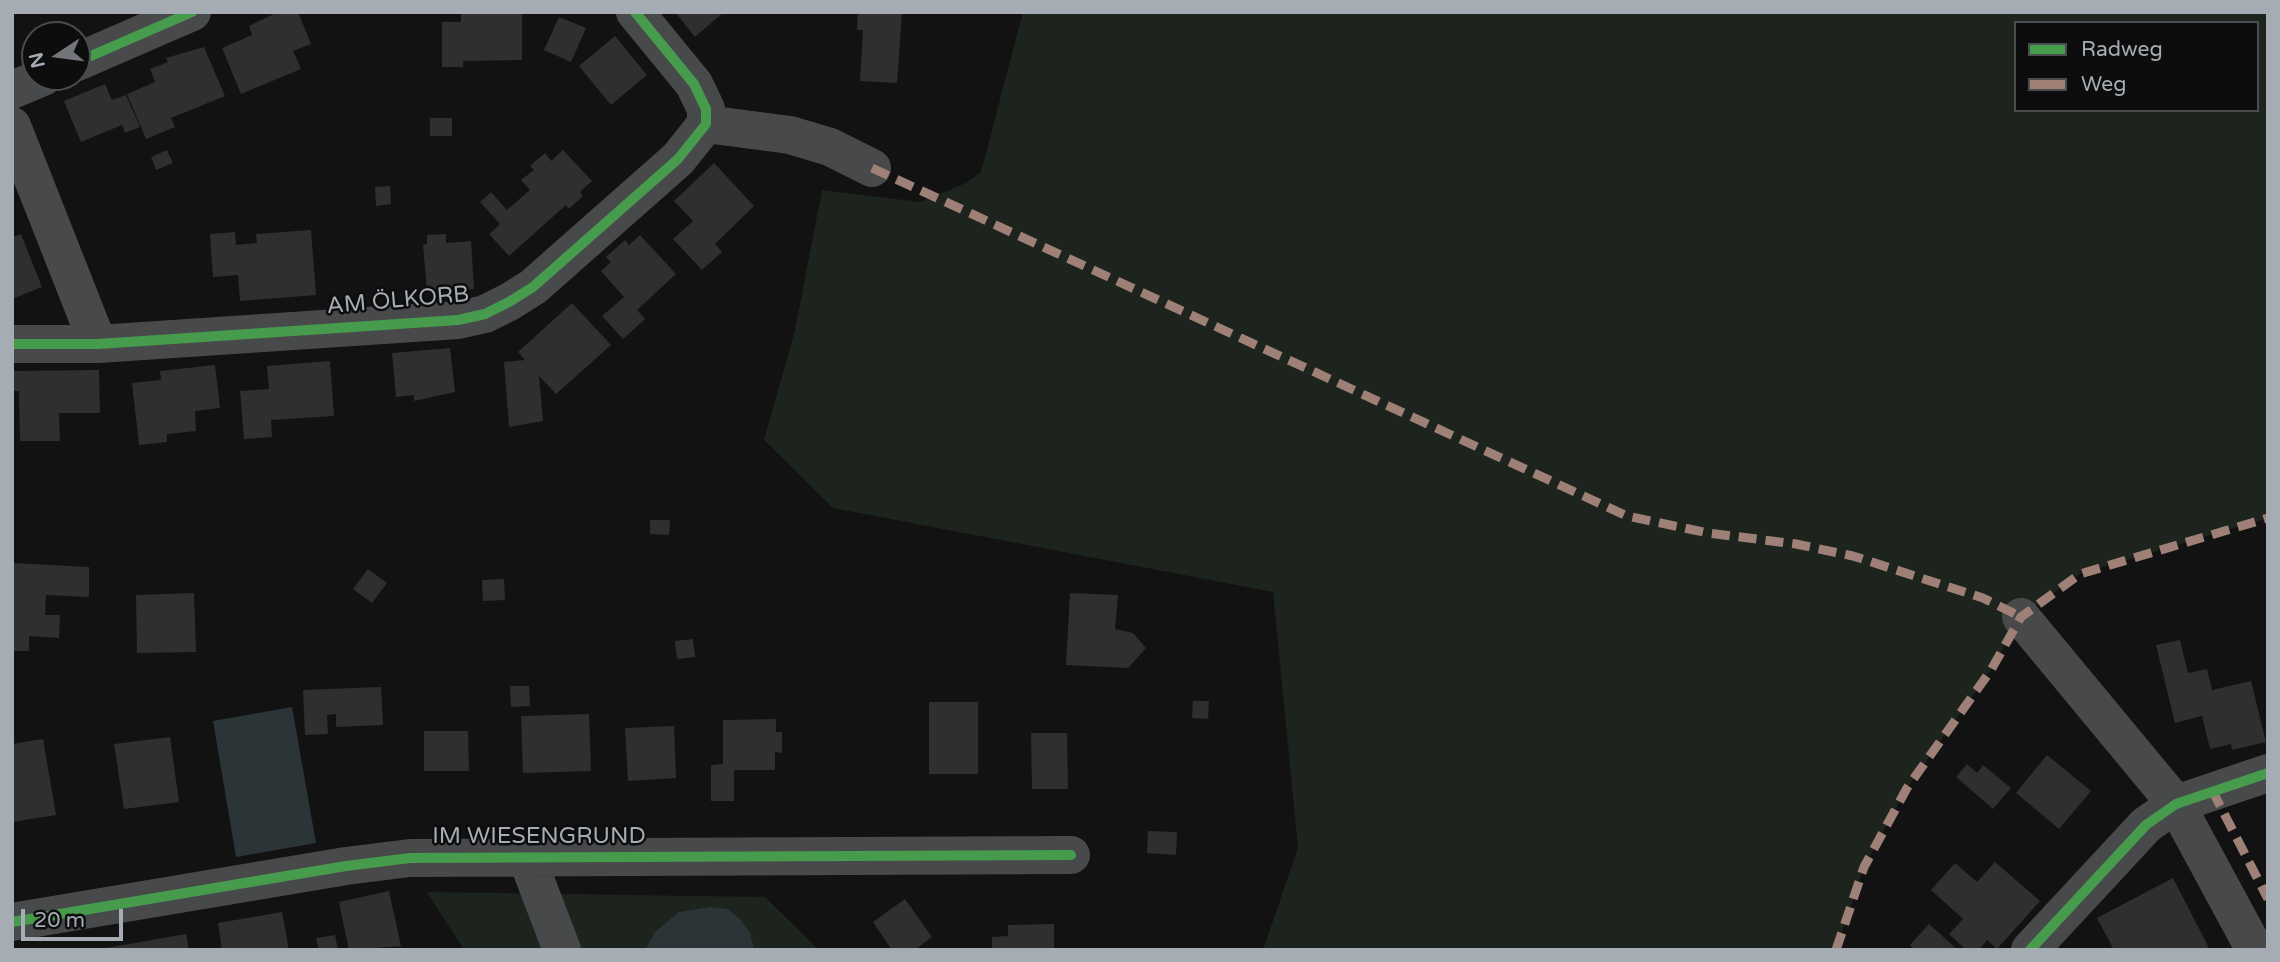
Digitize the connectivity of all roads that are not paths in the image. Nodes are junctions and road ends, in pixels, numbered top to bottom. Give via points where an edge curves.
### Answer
1 (192, 12) edge
2 (635, 12) edge
3 (91, 56) edge
4 (706, 124) junction
5 (12, 126) edge
6 (872, 168) dead end
7 (12, 344) edge
8 (98, 344) junction
9 (2021, 617) dead end
10 (2268, 773) edge
11 (2176, 804) junction
12 (1071, 855) dead end
13 (527, 858) junction
14 (12, 922) edge
15 (562, 950) edge
16 (2030, 950) edge
17 (2255, 950) edge

1 - 3 street
2 - 4 street via 694,83 706,109
4 - 6 street via 790,135 830,147
4 - 8 street, AM ÖLKORB via 678,159 533,287 485,314 458,320
5 - 8 street
7 - 8 street, AM ÖLKORB
9 - 11 street
10 - 11 street
11 - 16 street via 2137,834
11 - 17 street
12 - 13 street, IM WIESENGRUND
13 - 14 street, IM WIESENGRUND via 410,858
13 - 15 street

